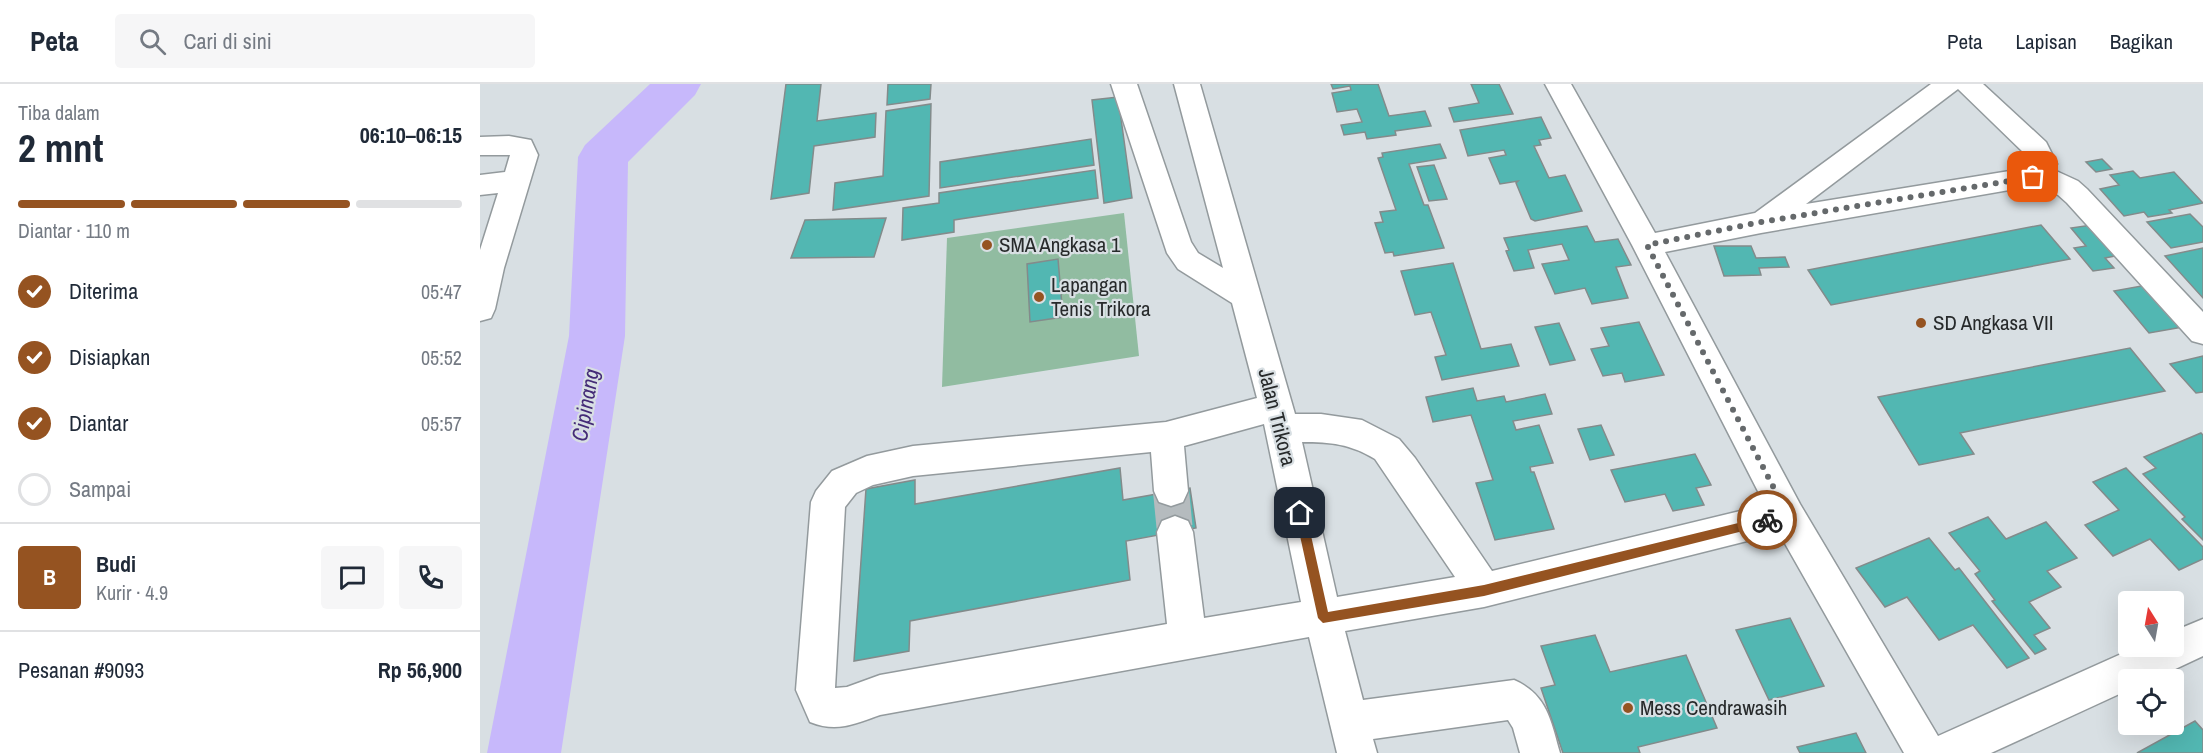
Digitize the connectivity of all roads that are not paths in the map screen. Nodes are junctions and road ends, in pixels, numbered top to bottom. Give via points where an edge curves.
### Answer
1 (1124, 84) edge
2 (1187, 84) edge
3 (1558, 84) edge
4 (1948, 84) edge
5 (1967, 84) edge
6 (480, 146) edge
7 (2039, 174) junction
8 (516, 180) junction
9 (480, 185) edge
10 (1761, 222) junction
11 (1647, 245) junction
12 (485, 269) edge
13 (1244, 295) junction
14 (480, 309) edge
15 (2203, 332) edge
16 (1279, 417) junction
17 (1166, 436) junction
18 (1171, 491) tunnel mouth
19 (1788, 515) junction
20 (1175, 532) tunnel mouth
21 (1484, 590) junction
22 (1323, 618) junction
23 (2203, 637) edge
24 (1188, 639) junction
25 (1353, 738) edge
26 (1540, 753) edge
27 (1926, 753) edge
28 (1946, 753) edge

1 - 13 street via 1176,246 1188,261
2 - 13 street, Jalan Trikora
3 - 11 street
4 - 10 street
5 - 7 street via 2036,149 2043,164
6 - 8 street via 521,147 524,155
7 - 10 street
7 - 15 street via 2077,196
8 - 9 street
8 - 12 street
10 - 11 street
11 - 19 street
12 - 14 street
13 - 16 street, Jalan Trikora
16 - 17 street
16 - 21 street via 1362,434 1387,449
16 - 22 street, Jalan Trikora
17 - 18 street
17 - 24 street via 913,461 867,471 844,482 828,502 815,690 824,708 847,707 880,695
19 - 21 street
19 - 27 street
20 - 24 street
21 - 22 street
22 - 24 street
22 - 25 street, Jalan Trikora
23 - 28 street
25 - 26 street via 1514,700 1530,722

